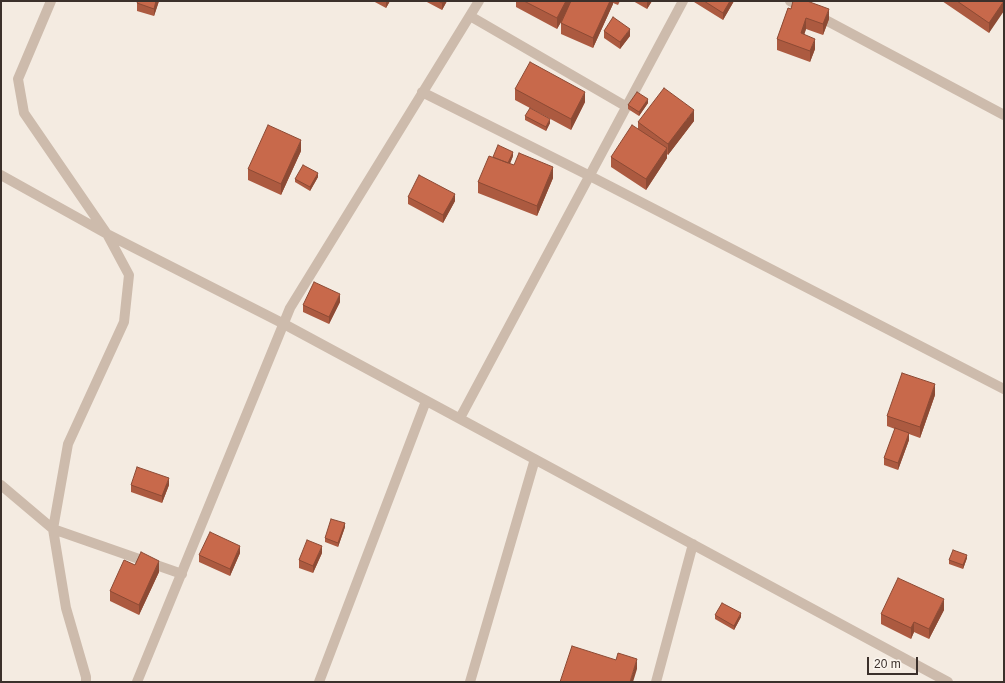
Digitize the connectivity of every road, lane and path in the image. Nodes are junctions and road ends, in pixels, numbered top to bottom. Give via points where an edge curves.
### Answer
1 (51, 1) edge
2 (479, 1) edge
3 (683, 1) edge
4 (790, 1) edge
5 (470, 16) junction
6 (422, 92) junction
7 (627, 107) junction
8 (1004, 115) edge
9 (1, 175) edge
10 (590, 176) junction
11 (107, 234) junction
12 (284, 324) junction
13 (1004, 389) edge
14 (426, 400) junction
15 (460, 418) junction
16 (535, 459) junction
17 (1, 485) edge
18 (53, 529) junction
19 (692, 544) junction
20 (182, 574) junction
21 (86, 682) edge
22 (137, 682) edge
23 (319, 682) edge
24 (470, 682) edge
25 (656, 682) edge
26 (948, 682) edge

1 - 11 street via 18,79 24,113
2 - 5 street
3 - 7 street
4 - 8 street
5 - 6 street
5 - 7 street
6 - 10 street
6 - 12 street via 290,308
7 - 10 street
9 - 11 street
10 - 13 street
10 - 15 street
11 - 12 street
11 - 18 street via 129,275 124,322 68,444
12 - 14 street
12 - 20 street
14 - 15 street
14 - 23 street
15 - 16 street
16 - 19 street
16 - 24 street
17 - 18 street
18 - 20 street
18 - 21 street via 66,608
19 - 25 street
19 - 26 street
20 - 22 street

